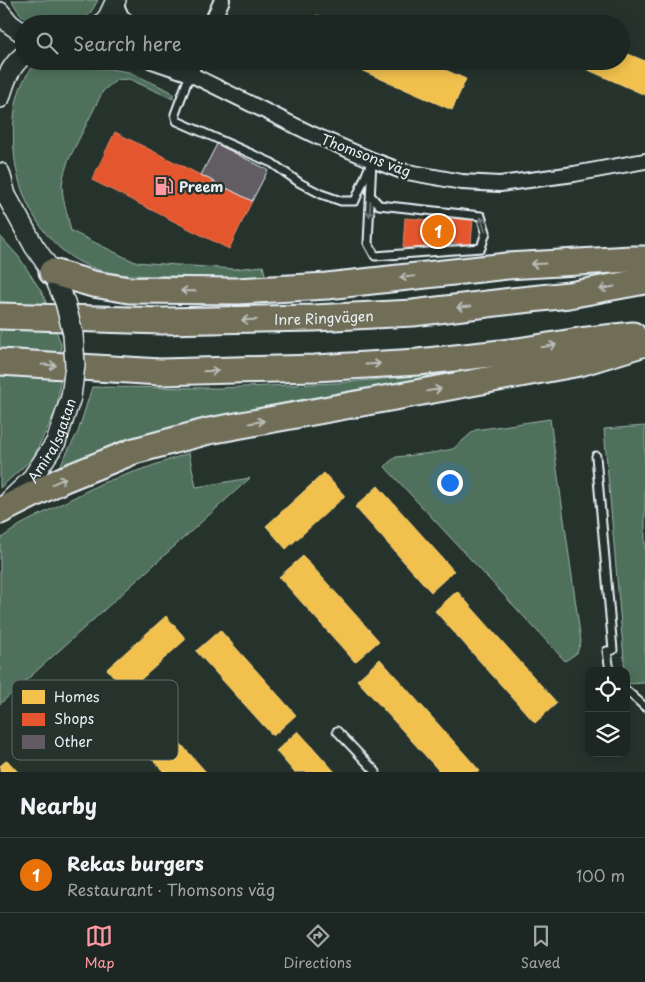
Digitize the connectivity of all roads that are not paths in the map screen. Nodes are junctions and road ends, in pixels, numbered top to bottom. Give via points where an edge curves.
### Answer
1 (222, 0) edge
2 (115, 2) edge
3 (0, 12) edge
4 (109, 15) edge
5 (121, 15) edge
6 (215, 15) edge
7 (15, 28) edge
8 (15, 63) edge
9 (191, 70) edge
10 (197, 70) edge
11 (0, 98) edge
12 (372, 160) junction
13 (645, 161) edge
14 (0, 173) edge
15 (371, 196) junction
16 (0, 214) edge
17 (34, 246) junction
18 (645, 259) edge
19 (52, 272) junction
20 (645, 281) edge
21 (0, 316) edge
22 (645, 333) edge
23 (645, 343) edge
24 (579, 352) junction
25 (0, 362) edge
26 (522, 362) junction
27 (596, 456) dead end
28 (0, 510) edge
29 (609, 667) edge
30 (630, 694) edge
31 (645, 707) edge
32 (337, 731) dead end
33 (376, 772) edge

1 - 6 street
2 - 4 main road
2 - 5 street
3 - 7 main road
8 - 11 main road
9 - 12 lane via 174,114 176,122 272,163 300,183 341,201 355,202
10 - 12 street, Thomsons väg via 312,134
12 - 13 street, Thomsons väg via 402,171 442,179 500,184
12 - 15 lane
14 - 17 main road, Amiralsgatan via 6,195
15 -> 15 lane via 368,243 375,256 481,248 486,232 481,216 379,205
16 - 17 main road, Amiralsgatan
17 - 19 main road, Amiralsgatan
18 -> 19 highway via 507,266 327,286 236,292 129,290
19 - 28 main road, Amiralsgatan, bridge via 65,302 72,334 75,366 71,397 56,442 30,482
20 -> 21 highway, Inre Ringvägen via 570,295 413,313 162,321
22 - 24 highway
23 - 24 highway
26 -> 24 highway
25 -> 26 highway via 160,372 418,362
28 -> 26 highway via 134,451 209,431
27 - 29 lane via 613,650 607,651
30 - 31 lane
32 - 33 lane

